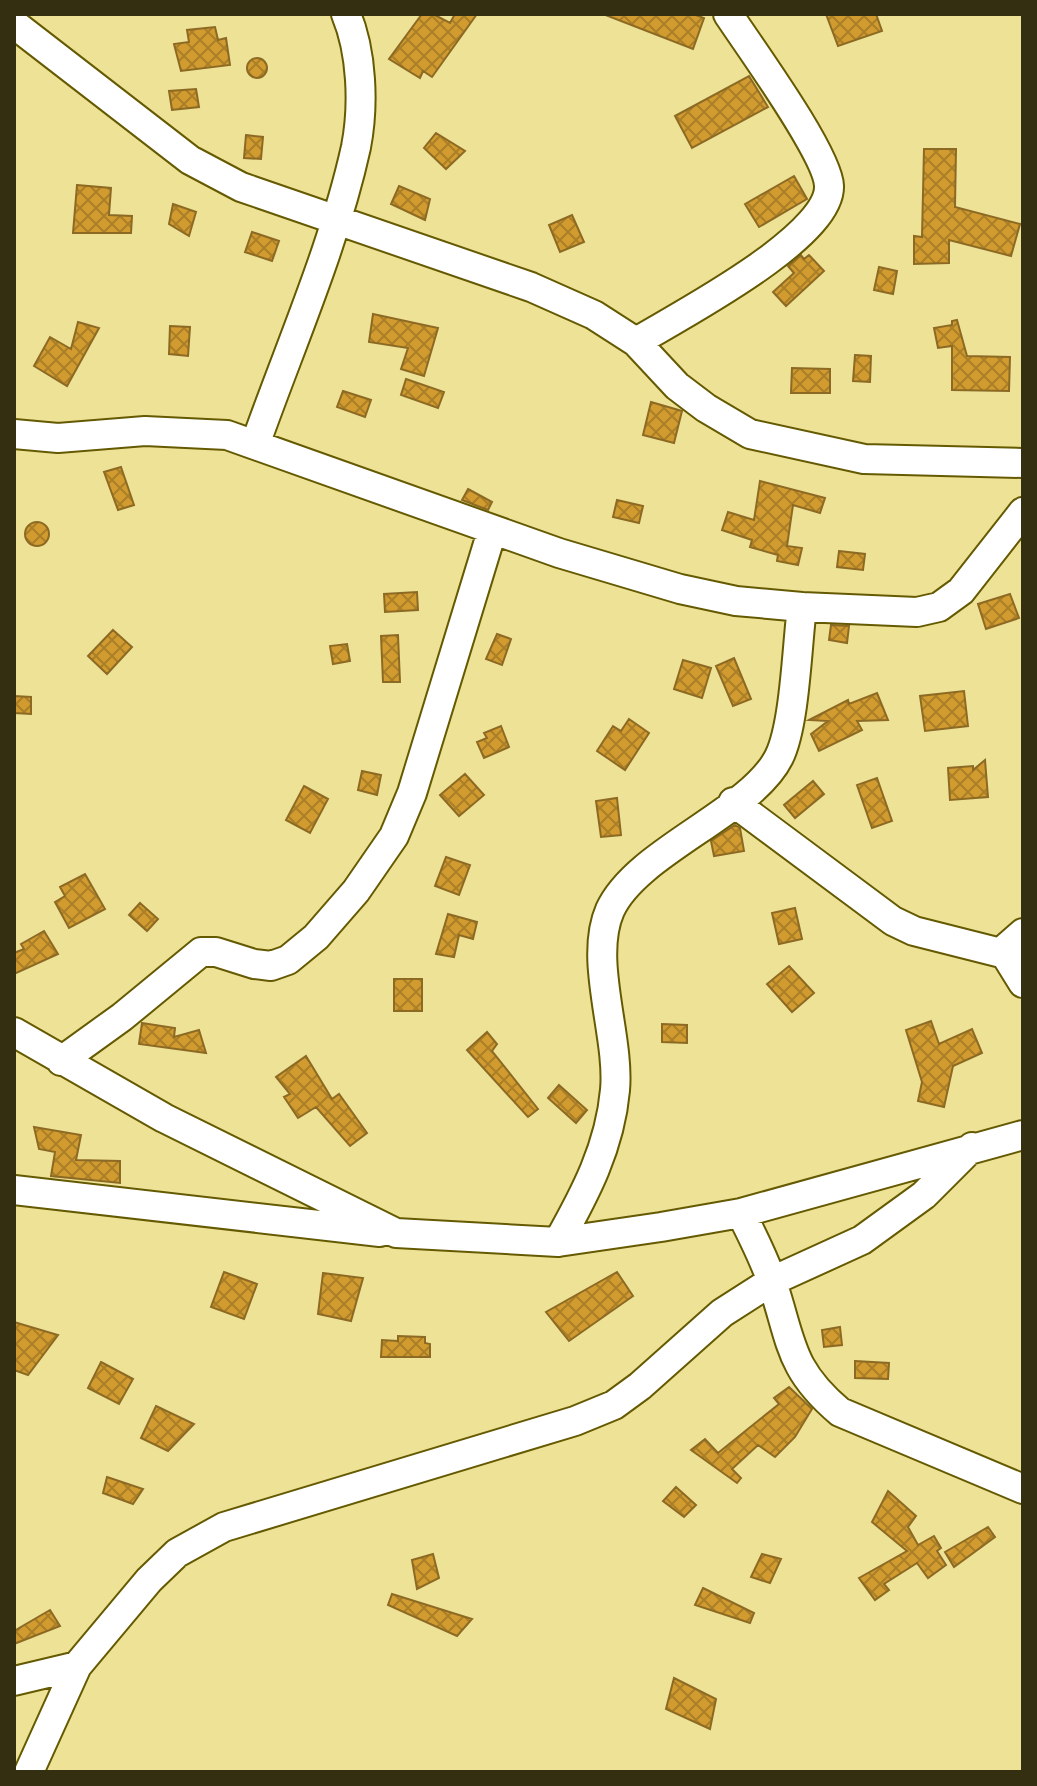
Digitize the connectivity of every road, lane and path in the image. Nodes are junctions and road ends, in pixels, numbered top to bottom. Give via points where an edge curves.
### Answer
1 (346, 14) edge
2 (728, 14) edge
3 (14, 24) edge
4 (335, 218) junction
5 (636, 342) junction
6 (14, 434) edge
7 (256, 442) junction
8 (1023, 463) edge
9 (1023, 512) edge
10 (492, 531) junction
11 (802, 607) junction
12 (733, 802) junction
13 (1014, 944) edge
14 (1023, 983) edge
15 (14, 1032) edge
16 (61, 1061) junction
17 (1023, 1135) edge
18 (972, 1147) junction
19 (14, 1190) edge
20 (741, 1213) junction
21 (396, 1233) junction
22 (558, 1242) junction
23 (772, 1281) junction
24 (1023, 1489) edge
25 (77, 1666) junction
26 (14, 1681) edge
27 (29, 1772) edge

1 - 4 street via 360,82 356,145
2 - 5 street via 825,169 828,201 813,224 768,260
3 - 4 street via 190,160 241,187
4 - 5 street via 531,287 594,315
4 - 7 street
5 - 8 street via 677,386 750,434 864,459
6 - 7 street via 58,438 190,431
7 - 10 street
9 - 11 street via 961,591 939,607 917,612
10 - 11 street via 680,589
10 - 16 street via 412,793 394,836 356,891 288,960 271,966 201,952
11 - 12 street via 781,754 765,780
12 - 13 street via 893,921 914,931
12 - 22 street via 635,880 611,909 604,937 615,1062 610,1127 593,1178
13 - 14 street
15 - 16 street
16 - 21 street
17 - 18 street
18 - 20 street
18 - 23 street via 924,1195 862,1240
19 - 21 street
20 - 22 street
20 - 23 street
21 - 22 street
23 - 24 street via 793,1356 815,1391 840,1412
23 - 25 street via 722,1313 614,1405 198,1538 149,1580
25 - 26 street
25 - 27 street

